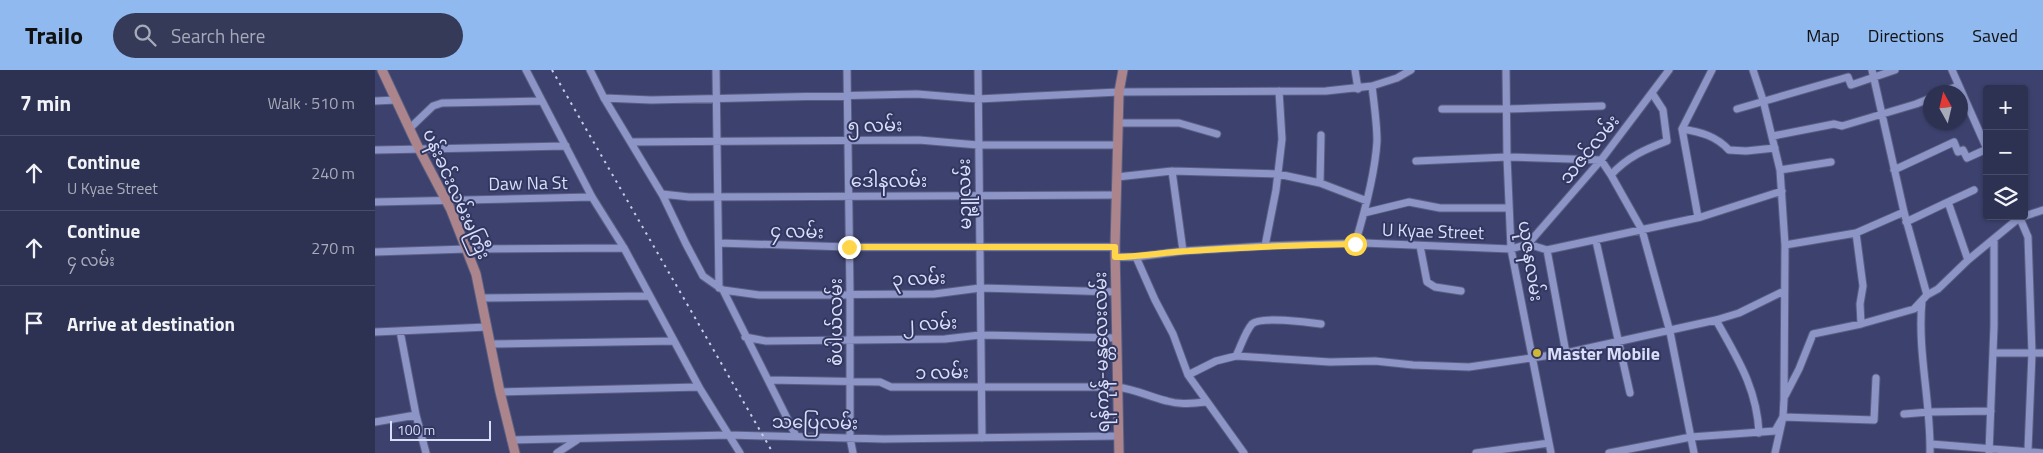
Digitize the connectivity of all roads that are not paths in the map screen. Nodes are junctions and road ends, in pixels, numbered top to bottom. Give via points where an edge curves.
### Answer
1 (382, 70) edge
2 (526, 70) edge
3 (590, 70) edge
4 (716, 70) edge
5 (847, 70) edge
6 (978, 70) edge
7 (1123, 70) edge
8 (1355, 70) edge
9 (1411, 70) edge
10 (1506, 70) edge
11 (1669, 70) edge
12 (1712, 70) edge
13 (1753, 70) edge
14 (1895, 70) edge
15 (1952, 70) edge
16 (1873, 74) edge
17 (1958, 85) edge
18 (1372, 86) junction
19 (1358, 89) junction
20 (1279, 91) junction
21 (1119, 92) junction
22 (1652, 94) junction
23 (847, 96) junction
24 (604, 98) junction
25 (717, 98) junction
26 (978, 99) junction
27 (396, 100) junction
28 (1763, 100) junction
29 (542, 101) junction
30 (1923, 101) edge
31 (375, 102) edge
32 (1602, 106) dead end
33 (1968, 108) edge
34 (1442, 109) dead end
35 (1507, 109) junction
36 (1737, 109) dead end
37 (1883, 115) junction
38 (1119, 122) junction
39 (410, 128) junction
40 (1682, 129) junction
41 (1217, 134) dead end
42 (1321, 136) dead end
43 (1773, 136) junction
44 (1983, 140) edge
45 (848, 141) junction
46 (632, 142) junction
47 (717, 143) junction
48 (1118, 144) junction
49 (978, 145) junction
50 (566, 146) junction
51 (1775, 148) junction
52 (419, 149) junction
53 (375, 150) edge
54 (1983, 151) edge
55 (1507, 157) junction
56 (1601, 160) junction
57 (1415, 161) dead end
58 (1831, 162) dead end
59 (1780, 170) junction
60 (1894, 170) junction
61 (1172, 171) junction
62 (1278, 174) junction
63 (1611, 175) junction
64 (1117, 177) junction
65 (1320, 183) junction
66 (1974, 190) dead end
67 (1782, 191) junction
68 (662, 194) junction
69 (849, 195) junction
70 (979, 195) junction
71 (719, 196) junction
72 (1116, 196) junction
73 (593, 197) junction
74 (444, 199) junction
75 (1367, 201) junction
76 (375, 202) edge
77 (1948, 202) junction
78 (1508, 208) junction
79 (2043, 210) edge
80 (1904, 212) junction
81 (1364, 213) junction
82 (2028, 214) edge
83 (1698, 217) junction
84 (2016, 220) edge
85 (2020, 220) edge
86 (1906, 222) junction
87 (1642, 230) junction
88 (1856, 233) junction
89 (1994, 239) junction
90 (1596, 241) junction
91 (719, 243) junction
92 (1355, 244) junction
93 (1528, 244) junction
94 (1785, 245) junction
95 (1265, 246) junction
96 (1420, 246) junction
97 (849, 247) junction
98 (979, 247) junction
99 (1115, 247) junction
100 (624, 248) junction
101 (467, 249) junction
102 (1511, 249) junction
103 (1547, 250) junction
104 (1183, 251) junction
105 (375, 252) edge
106 (1115, 257) junction
107 (1136, 257) junction
108 (1968, 260) junction
109 (980, 288) junction
110 (721, 289) junction
111 (1461, 291) dead end
112 (1784, 291) junction
113 (1116, 292) junction
114 (850, 294) junction
115 (649, 296) junction
116 (481, 298) junction
117 (1924, 298) junction
118 (1716, 320) junction
119 (1321, 324) dead end
120 (1861, 324) junction
121 (487, 327) junction
122 (399, 331) junction
123 (375, 332) edge
124 (1670, 332) junction
125 (980, 335) junction
126 (745, 337) junction
127 (1116, 338) junction
128 (849, 340) junction
129 (674, 341) junction
130 (1619, 342) junction
131 (491, 344) junction
132 (1993, 353) junction
133 (2032, 353) junction
134 (2043, 353) edge
135 (1566, 354) junction
136 (1236, 356) junction
137 (1533, 357) junction
138 (1188, 376) junction
139 (1876, 378) dead end
140 (768, 380) junction
141 (851, 381) junction
142 (982, 386) junction
143 (699, 387) junction
144 (1117, 387) junction
145 (500, 392) junction
146 (1630, 394) dead end
147 (1784, 399) junction
148 (1206, 402) junction
149 (1991, 411) junction
150 (1929, 412) junction
151 (1905, 414) dead end
152 (416, 415) junction
153 (1783, 417) junction
154 (375, 422) edge
155 (1759, 433) junction
156 (729, 435) junction
157 (796, 436) junction
158 (1118, 436) junction
159 (1691, 437) junction
160 (850, 438) junction
161 (982, 438) junction
162 (511, 440) junction
163 (577, 440) junction
164 (1549, 443) junction
165 (1931, 444) junction
166 (1989, 450) edge
167 (2028, 450) junction
168 (426, 453) edge
169 (515, 453) edge
170 (557, 453) edge
171 (739, 453) edge
172 (853, 453) edge
173 (1119, 453) edge
174 (1244, 453) edge
175 (1476, 453) edge
176 (1483, 453) edge
177 (1551, 453) edge
178 (1609, 453) edge
179 (1694, 453) edge
180 (1775, 453) edge
181 (1931, 453) edge
182 (2043, 453) edge

1 - 27 main road, ပန်းခင်းလမ်းမကြီး
2 - 29 street
3 - 24 street
4 - 25 street
5 - 23 street, စံပါယ်လမ်း
6 - 26 street, မဉ္ဇူလမ်း
7 - 21 main road, ရန်ကုန်-မန္တလေးလမ်း
8 - 19 street
9 - 18 street
10 - 35 street, ယုဇနလမ်း
11 - 22 street, သဇင်လမ်း
12 - 40 street
13 - 28 street
14 - 16 street
15 - 17 street
16 - 28 street via 1851,85 1848,77
16 - 37 street
18 - 19 street
18 - 75 street via 1377,139
19 - 20 street
20 - 21 street
20 - 62 street via 1281,138
21 - 26 street
21 - 38 main road, ရန်ကုန်-မန္တလေးလမ်း
22 - 56 street, သဇင်လမ်း
22 - 63 street via 1663,110 1667,140 1640,152
23 - 25 street
23 - 26 street via 917,94
23 - 45 street, စံပါယ်လမ်း
24 - 25 street
24 - 46 street
25 - 47 street
26 - 49 street, မဉ္ဇူလမ်း
27 - 31 street
27 - 39 main road, ပန်းခင်းလမ်းမကြီး
28 - 36 street
28 - 43 street
29 - 39 street via 442,103 433,106
29 - 50 street
30 - 37 street
32 - 35 street
33 - 44 street
34 - 35 street
35 - 55 street, ယုဇနလမ်း
37 - 43 street via 1841,126 1834,124
37 - 60 street
38 - 41 street via 1179,123
38 - 48 main road, ရန်ကုန်-မန္တလေးလမ်း
39 - 52 main road, ပန်းခင်းလမ်းမကြီး
40 - 51 street via 1702,132 1729,150 1746,152
40 - 83 street
42 - 65 street
43 - 51 street
45 - 47 street, ၅ လမ်း
45 - 49 street, ၅ လမ်း via 919,140
45 - 69 street, စံပါယ်လမ်း
46 - 47 street, ၅ လမ်း
46 - 68 street
47 - 71 street
48 - 49 street, ၅ လမ်း
48 - 64 main road, ရန်ကုန်-မန္တလေးလမ်း
49 - 70 street, မဉ္ဇူလမ်း
50 - 52 street
50 - 73 street
51 - 59 street
52 - 53 street
52 - 74 main road, ပန်းခင်းလမ်းမကြီး
54 - 60 street via 1967,158 1963,150 1958,152 1955,142
55 - 56 street
55 - 57 street
55 - 78 street, ယုဇနလမ်း
56 - 63 street
56 - 93 street, သဇင်လမ်း
58 - 59 street
59 - 67 street
60 - 80 street
61 - 62 street
61 - 64 street
61 - 104 street
62 - 65 street
62 - 95 street
63 - 87 street
64 - 72 main road, ရန်ကုန်-မန္တလေးလမ်း
65 - 75 street
66 - 77 street
67 - 83 street
67 - 94 street
68 - 71 street, ဒေါနလမ်း
68 - 110 street via 703,276
69 - 70 street, ဒေါနလမ်း
69 - 71 street, ဒေါနလမ်း
69 - 97 street, စံပါယ်လမ်း
70 - 72 street, ဒေါနလမ်း
70 - 98 street, မဉ္ဇူလမ်း
71 - 91 street
72 - 99 main road, ရန်ကုန်-မန္တလေးလမ်း
73 - 74 street, Daw Na St
73 - 100 street
74 - 76 street, Daw Na St
74 - 101 main road, ပန်းခင်းလမ်းမကြီး
75 - 81 street
77 - 86 street
77 - 108 street
78 - 81 street via 1440,208 1409,202
78 - 102 street, ယုဇနလမ်း
79 - 82 street
80 - 86 street
80 - 88 street
81 - 92 street
83 - 87 street
84 - 89 street
85 - 133 street via 2028,237
86 - 117 street
87 - 90 street
87 - 124 street
88 - 94 street
88 - 120 street via 1863,286
89 - 108 street
89 - 132 street
90 - 103 street
90 - 130 street
91 - 97 street, ၄ လမ်း
91 - 110 street
92 - 95 street, U Kyae Street
92 - 96 street, U Kyae Street
93 - 102 street, U Kyae Street
93 - 103 street
94 - 112 street
95 - 104 street, U Kyae Street
96 - 102 street, U Kyae Street
96 - 111 street via 1427,282 1435,288
97 - 98 street, ၄ လမ်း
97 - 114 street, စံပါယ်လမ်း
98 - 99 street, ၄ လမ်း
98 - 109 street, မဉ္ဇူလမ်း
99 - 106 main road, ရန်ကုန်-မန္တလေးလမ်း
100 - 101 street
100 - 115 street
101 - 105 street
101 - 116 main road, ပန်းခင်းလမ်းမကြီး
102 - 137 street, ယုဇနလမ်း
103 - 135 street
104 - 107 street, U Kyae Street
106 - 107 street, U Kyae Street
106 - 113 main road, ရန်ကုန်-မန္တလေးလမ်း
107 - 138 street via 1173,334
108 - 117 street
109 - 113 street, ၃ လမ်း
109 - 114 street, ၃ လမ်း via 934,294
109 - 125 street, မဉ္ဇူလမ်း
110 - 114 street, ၃ လမ်း via 759,295
110 - 126 street
112 - 118 street via 1739,313
112 - 147 street
113 - 127 main road, ရန်ကုန်-မန္တလေးလမ်း
114 - 128 street, စံပါယ်လမ်း
115 - 116 street
115 - 129 street
116 - 121 main road, ပန်းခင်းလမ်းမကြီး
117 - 120 street via 1914,309
117 - 150 street via 1920,318
118 - 124 street
118 - 155 street via 1751,386 1758,412
119 - 136 street via 1257,320 1249,328
120 - 147 street via 1813,334
121 - 122 street
121 - 131 main road, ပန်းခင်းလမ်းမကြီး
122 - 123 street
122 - 152 street
124 - 130 street
124 - 159 street
125 - 127 street, ၂ လမ်း
125 - 128 street, ၂ လမ်း via 945,339
125 - 142 street, မဉ္ဇူလမ်း
126 - 128 street, ၂ လမ်း via 765,341
126 - 140 street
127 - 144 main road, ရန်ကုန်-မန္တလေးလမ်း
128 - 141 street, စံပါယ်လမ်း
129 - 131 street
129 - 143 street
130 - 135 street
130 - 146 street
131 - 145 main road, ပန်းခင်းလမ်းမကြီး
132 - 133 street
132 - 149 street
133 - 134 street
133 - 167 street
135 - 137 street
136 - 137 street via 1330,362 1375,360 1469,367
136 - 138 street
137 - 164 street, ယုဇနလမ်း
138 - 148 street
139 - 153 street via 1874,420
140 - 141 street, ၁ လမ်း
140 - 157 street
141 - 142 street, ၁ လမ်း via 880,382 891,387
141 - 160 street, စံပါယ်လမ်း
142 - 144 street, ၁ လမ်း
142 - 161 street, မဉ္ဇူလမ်း
143 - 145 street
143 - 156 street
144 - 148 street, ၁ လမ်း via 1181,404
144 - 158 main road, ရန်ကုန်-မန္တလေးလမ်း
145 - 162 main road, ပန်းခင်းလမ်းမကြီး
147 - 153 street
148 - 174 street
149 - 150 street
149 - 166 street
150 - 151 street
150 - 165 street
152 - 154 street
152 - 168 street
153 - 155 street via 1775,431
153 - 180 street
155 - 159 street
156 - 157 street, သပြေလမ်း
156 - 163 street, သပြေလမ်း
156 - 171 street
157 - 160 street, သပြေလမ်း
158 - 161 street, သပြေလမ်း
158 - 173 main road, ရန်ကုန်-မန္တလေးလမ်း
159 - 178 street
159 - 179 street
160 - 161 street, သပြေလမ်း
160 - 172 street, စံပါယ်လမ်း
162 - 163 street, သပြေလမ်း
162 - 169 main road, ပန်းခင်းလမ်းမကြီး
163 - 170 street
164 - 176 street
164 - 177 street, ယုဇနလမ်း
165 - 166 street
165 - 181 street
166 - 167 street
167 - 182 street
175 - 176 street

